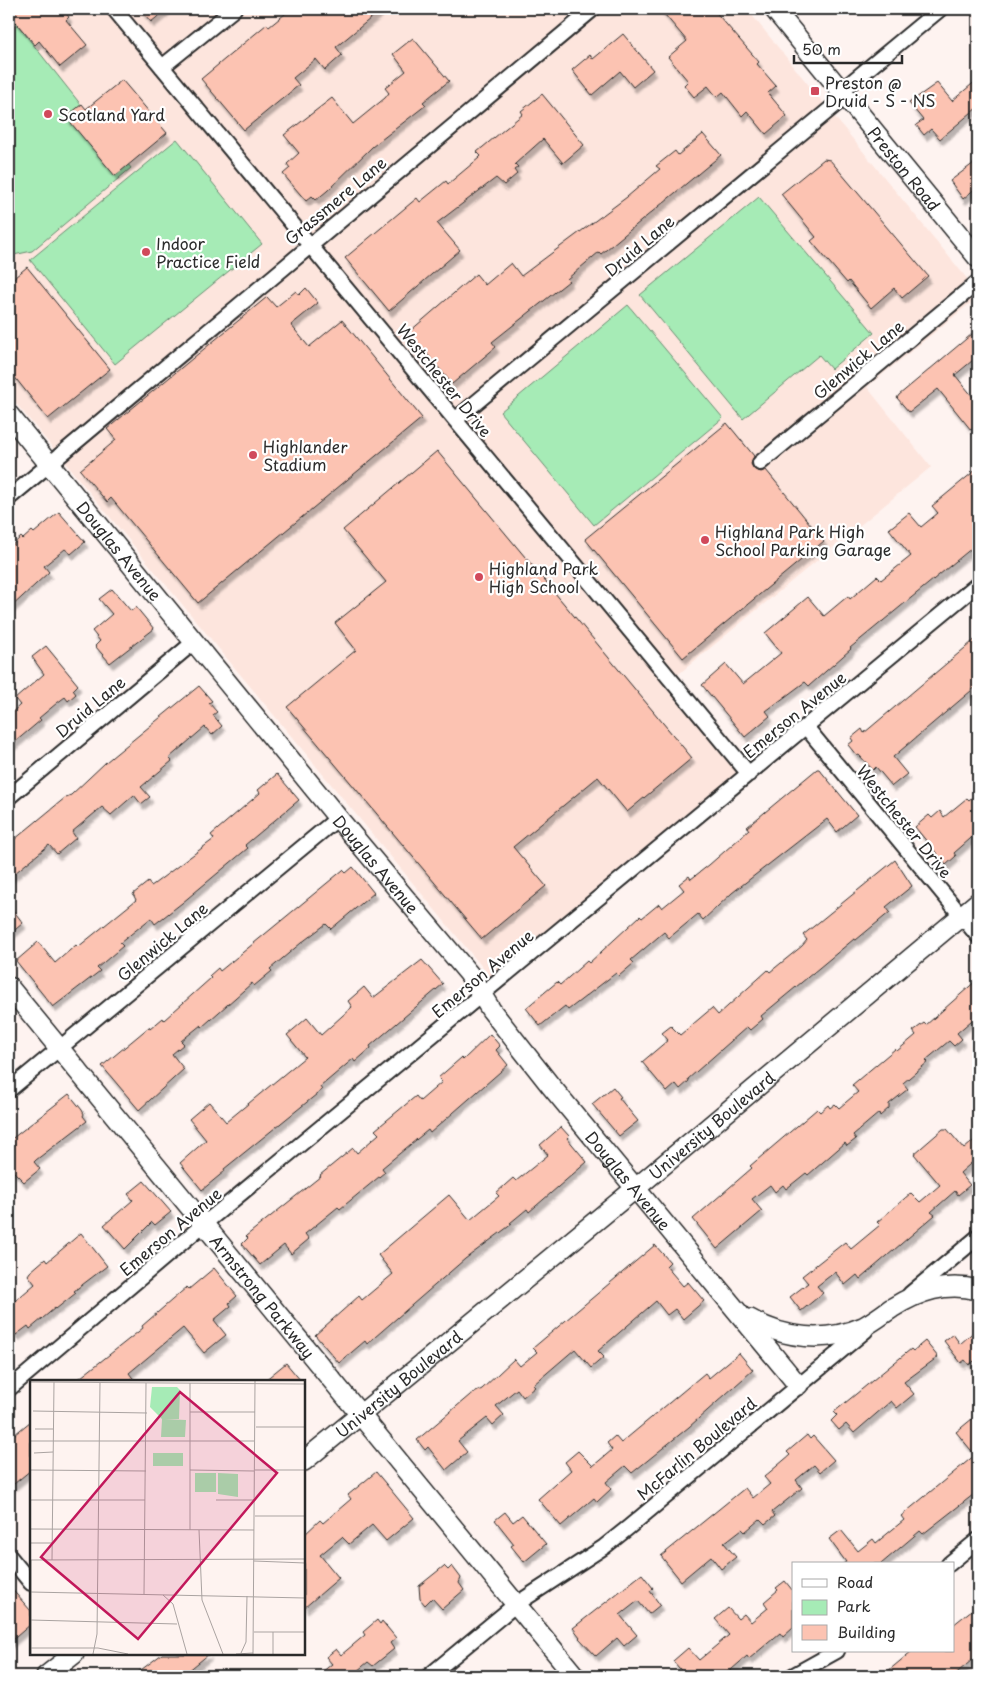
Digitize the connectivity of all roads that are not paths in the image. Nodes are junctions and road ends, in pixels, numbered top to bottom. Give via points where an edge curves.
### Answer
1 (114, 9) edge
2 (234, 9) edge
3 (593, 9) edge
4 (774, 9) edge
5 (940, 9) edge
6 (162, 68) junction
7 (843, 94) junction
8 (309, 244) junction
9 (978, 258) edge
10 (978, 282) edge
11 (9, 415) edge
12 (455, 420) junction
13 (49, 464) junction
14 (760, 464) dead end
15 (9, 498) edge
16 (978, 584) edge
17 (194, 642) junction
18 (806, 727) junction
19 (749, 774) junction
20 (9, 797) edge
21 (338, 818) junction
22 (978, 902) edge
23 (961, 916) junction
24 (978, 936) edge
25 (9, 986) edge
26 (483, 995) junction
27 (60, 1048) junction
28 (9, 1090) edge
29 (636, 1188) junction
30 (204, 1224) junction
31 (978, 1237) edge
32 (978, 1290) edge
33 (895, 1307) junction
34 (741, 1314) junction
35 (798, 1385) junction
36 (9, 1389) edge
37 (358, 1415) junction
38 (305, 1460) edge
39 (978, 1540) edge
40 (9, 1556) edge
41 (951, 1562) edge
42 (30, 1582) edge
43 (515, 1605) junction
44 (834, 1652) edge
45 (73, 1655) edge
46 (46, 1676) edge
47 (429, 1676) edge
48 (574, 1676) edge
49 (792, 1676) edge

1 - 6 street, Westchester Drive
2 - 6 street
3 - 8 street, Grassmere Lane
4 - 7 street, Preston Road
5 - 7 street, Druid Lane
6 - 8 street, Westchester Drive
7 - 9 street, Preston Road
7 - 12 street, Druid Lane via 749,177
8 - 12 street, Westchester Drive
8 - 13 street, Grassmere Lane
10 - 14 street, Glenwick Lane
11 - 13 street, Douglas Avenue
12 - 19 street, Westchester Drive
13 - 15 street, Grassmere Lane
13 - 17 street, Douglas Avenue
16 - 18 street, Emerson Avenue
17 - 20 street, Druid Lane
17 - 21 street, Douglas Avenue
18 - 19 street, Emerson Avenue
18 - 23 street, Westchester Drive
19 - 26 street, Emerson Avenue
21 - 26 street, Douglas Avenue
21 - 27 street, Glenwick Lane
22 - 23 street, University Boulevard
23 - 24 street, Westchester Drive
23 - 29 street, University Boulevard
25 - 27 street, Armstrong Parkway
26 - 29 street, Douglas Avenue via 491,1010 544,1077
26 - 30 street, Emerson Avenue
27 - 28 street, Glenwick Lane
27 - 30 street, Armstrong Parkway
29 - 34 street, Douglas Avenue
29 - 37 street, University Boulevard
30 - 36 street, Emerson Avenue
30 - 37 street, Armstrong Parkway
31 - 33 street, McFarlin Boulevard
32 - 33 street, Douglas Avenue via 946,1286 925,1291
33 - 34 street, Douglas Avenue via 865,1326 842,1334 814,1337 769,1330
33 - 35 street, McFarlin Boulevard
34 - 35 street, Douglas Avenue
35 - 43 street, McFarlin Boulevard via 630,1527
37 - 38 street, University Boulevard
37 - 43 street, Armstrong Parkway
39 - 41 street
40 - 42 street
43 - 47 street, McFarlin Boulevard
43 - 48 street, Armstrong Parkway
44 - 49 street
45 - 46 street

